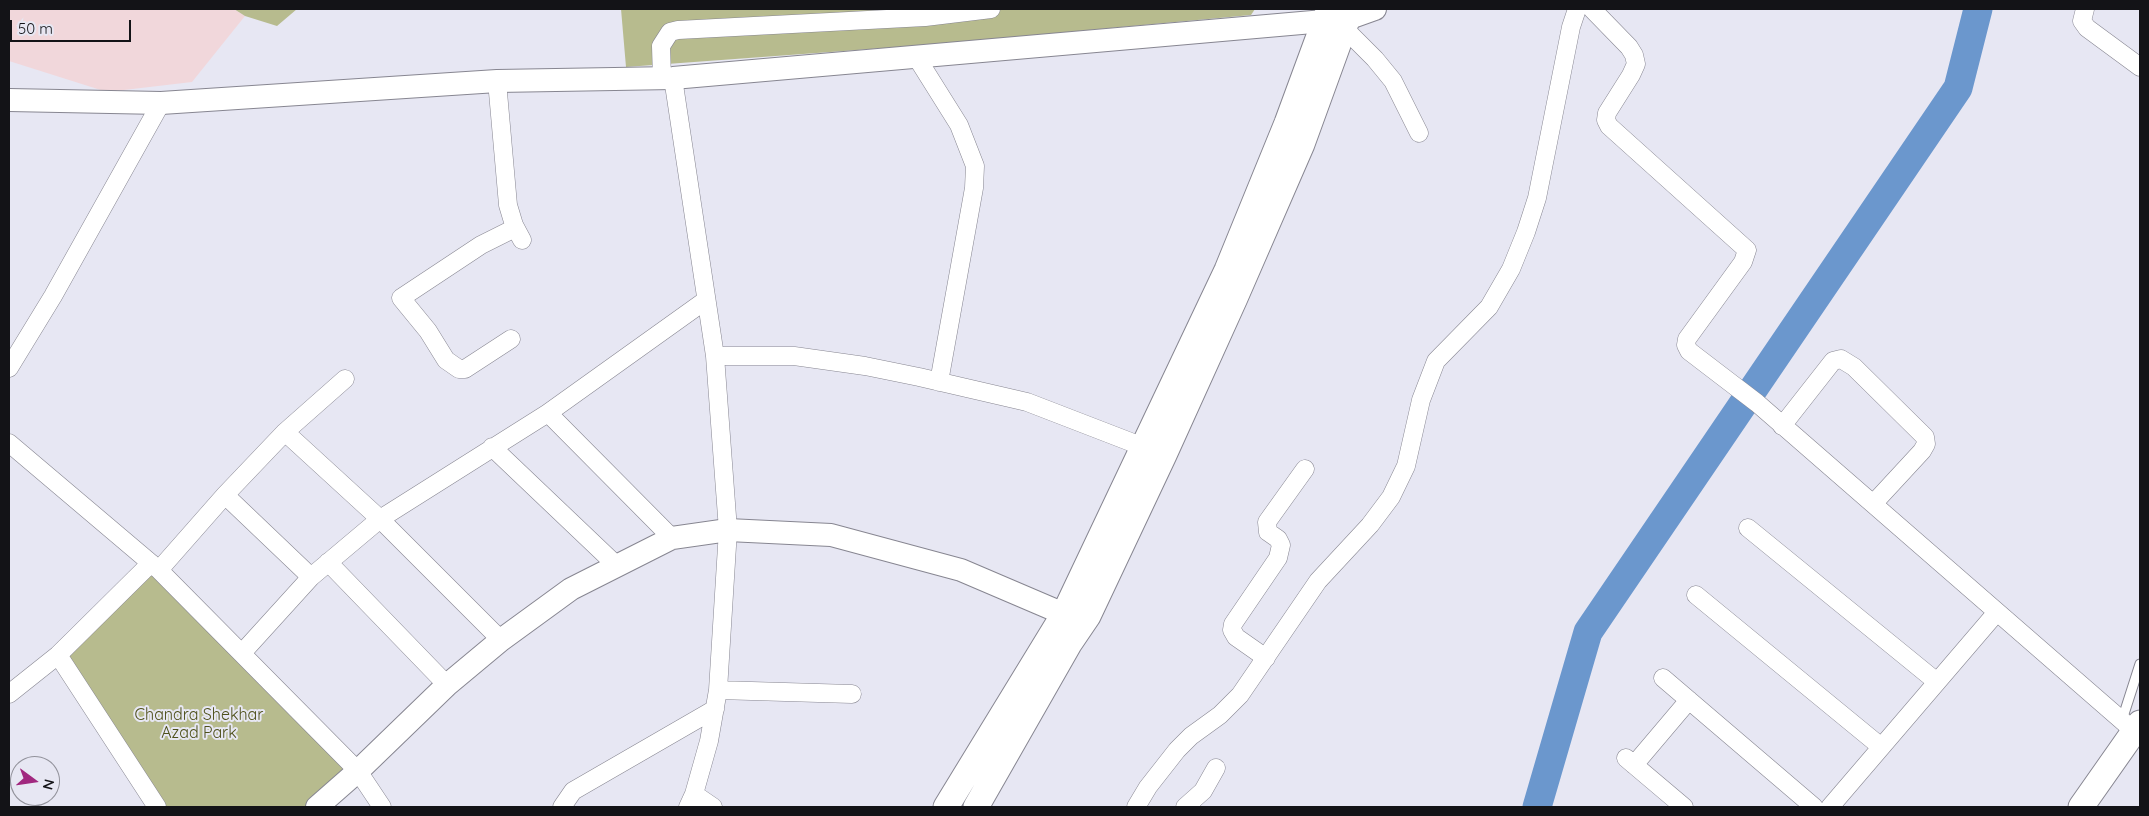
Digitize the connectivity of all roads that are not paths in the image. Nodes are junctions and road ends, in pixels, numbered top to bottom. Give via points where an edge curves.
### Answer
1 (991, 9) edge
2 (1375, 9) edge
3 (1577, 9) edge
4 (1592, 9) edge
5 (2085, 9) edge
6 (1339, 17) edge
7 (917, 58) junction
8 (2140, 67) edge
9 (667, 78) junction
10 (497, 81) junction
11 (9, 100) edge
12 (160, 103) junction
13 (1419, 133) dead end
14 (706, 300) junction
15 (511, 339) dead end
16 (715, 356) junction
17 (9, 368) edge
18 (345, 379) dead end
19 (939, 382) junction
20 (548, 412) junction
21 (1782, 426) junction
22 (285, 432) junction
23 (9, 443) edge
24 (492, 447) junction
25 (1153, 451) junction
26 (1305, 469) dead end
27 (225, 495) junction
28 (1873, 504) junction
29 (380, 519) junction
30 (1748, 528) dead end
31 (728, 530) junction
32 (672, 538) junction
33 (328, 562) junction
34 (616, 565) junction
35 (155, 566) junction
36 (311, 577) junction
37 (1696, 595) dead end
38 (1998, 612) junction
39 (1073, 619) junction
40 (501, 640) junction
41 (242, 653) junction
42 (58, 655) junction
43 (1266, 658) junction
44 (2140, 664) edge
45 (1662, 678) dead end
46 (1937, 682) junction
47 (447, 685) junction
48 (718, 690) junction
49 (9, 694) edge
50 (852, 694) dead end
51 (1689, 700) junction
52 (715, 709) junction
53 (2132, 725) edge
54 (1880, 746) junction
55 (1216, 768) dead end
56 (358, 771) junction
57 (691, 800) edge
58 (157, 807) edge
59 (316, 807) edge
60 (382, 807) edge
61 (562, 807) edge
62 (713, 807) edge
63 (946, 807) edge
64 (976, 807) edge
65 (1136, 807) edge
66 (1185, 807) edge
67 (1684, 807) edge
68 (1814, 807) edge
69 (1830, 807) edge
70 (2081, 807) edge

1 - 9 street via 926,18 678,30 670,32 661,46
2 - 6 street
3 - 43 street via 1533,214 1510,269 1489,307 1436,361 1421,400 1406,466 1391,497 1370,525 1318,581
4 - 21 street via 1629,47 1636,64 1632,76 1607,113 1609,126 1747,250 1747,256 1692,331 1686,345 1689,351
5 - 8 street via 2082,21 2087,28
6 - 7 street
6 - 13 street via 1393,80
6 - 25 main road via 1287,123
7 - 9 street
7 - 19 street via 959,124 975,166 974,188
9 - 10 street
9 - 14 street
10 - 12 street
10 - 15 street via 508,205 519,234 481,245 401,298 446,360 459,369 465,369
11 - 12 street
12 - 17 street via 53,296
14 - 16 street
14 - 20 street
16 - 19 street via 794,356 865,366
16 - 31 street
18 - 22 street
19 - 25 street via 1027,402
20 - 24 street
20 - 32 street
21 - 28 street
21 - 28 street via 1834,361 1841,359 1854,367 1925,437 1926,444
22 - 27 street
22 - 29 street
23 - 35 street
24 - 29 street
24 - 34 street
25 - 39 main road
26 - 43 street via 1267,522 1268,532 1282,544 1281,552 1233,624 1236,637
27 - 35 street
27 - 36 street
28 - 38 street
29 - 33 street
29 - 40 street
30 - 46 street
31 - 32 street
31 - 39 street via 831,535 960,570
31 - 48 street
32 - 34 street
33 - 36 street
33 - 47 street
34 - 40 street via 571,589
35 - 41 street
35 - 42 street
36 - 41 street
37 - 54 street
38 - 46 street
38 - 53 street
39 - 63 main road
39 - 64 main road via 1068,644
40 - 47 street
41 - 56 street
42 - 49 street
42 - 58 street
43 - 65 street via 1230,706 1177,750
44 - 53 lane
45 - 51 street
46 - 54 street
47 - 56 street
48 - 50 street
48 - 52 street
51 - 67 street via 1630,761
51 - 68 street
52 - 57 street
52 - 61 street via 573,791
53 - 70 main road
54 - 69 street
55 - 66 street via 1203,791
56 - 59 street
56 - 60 street
57 - 62 street

